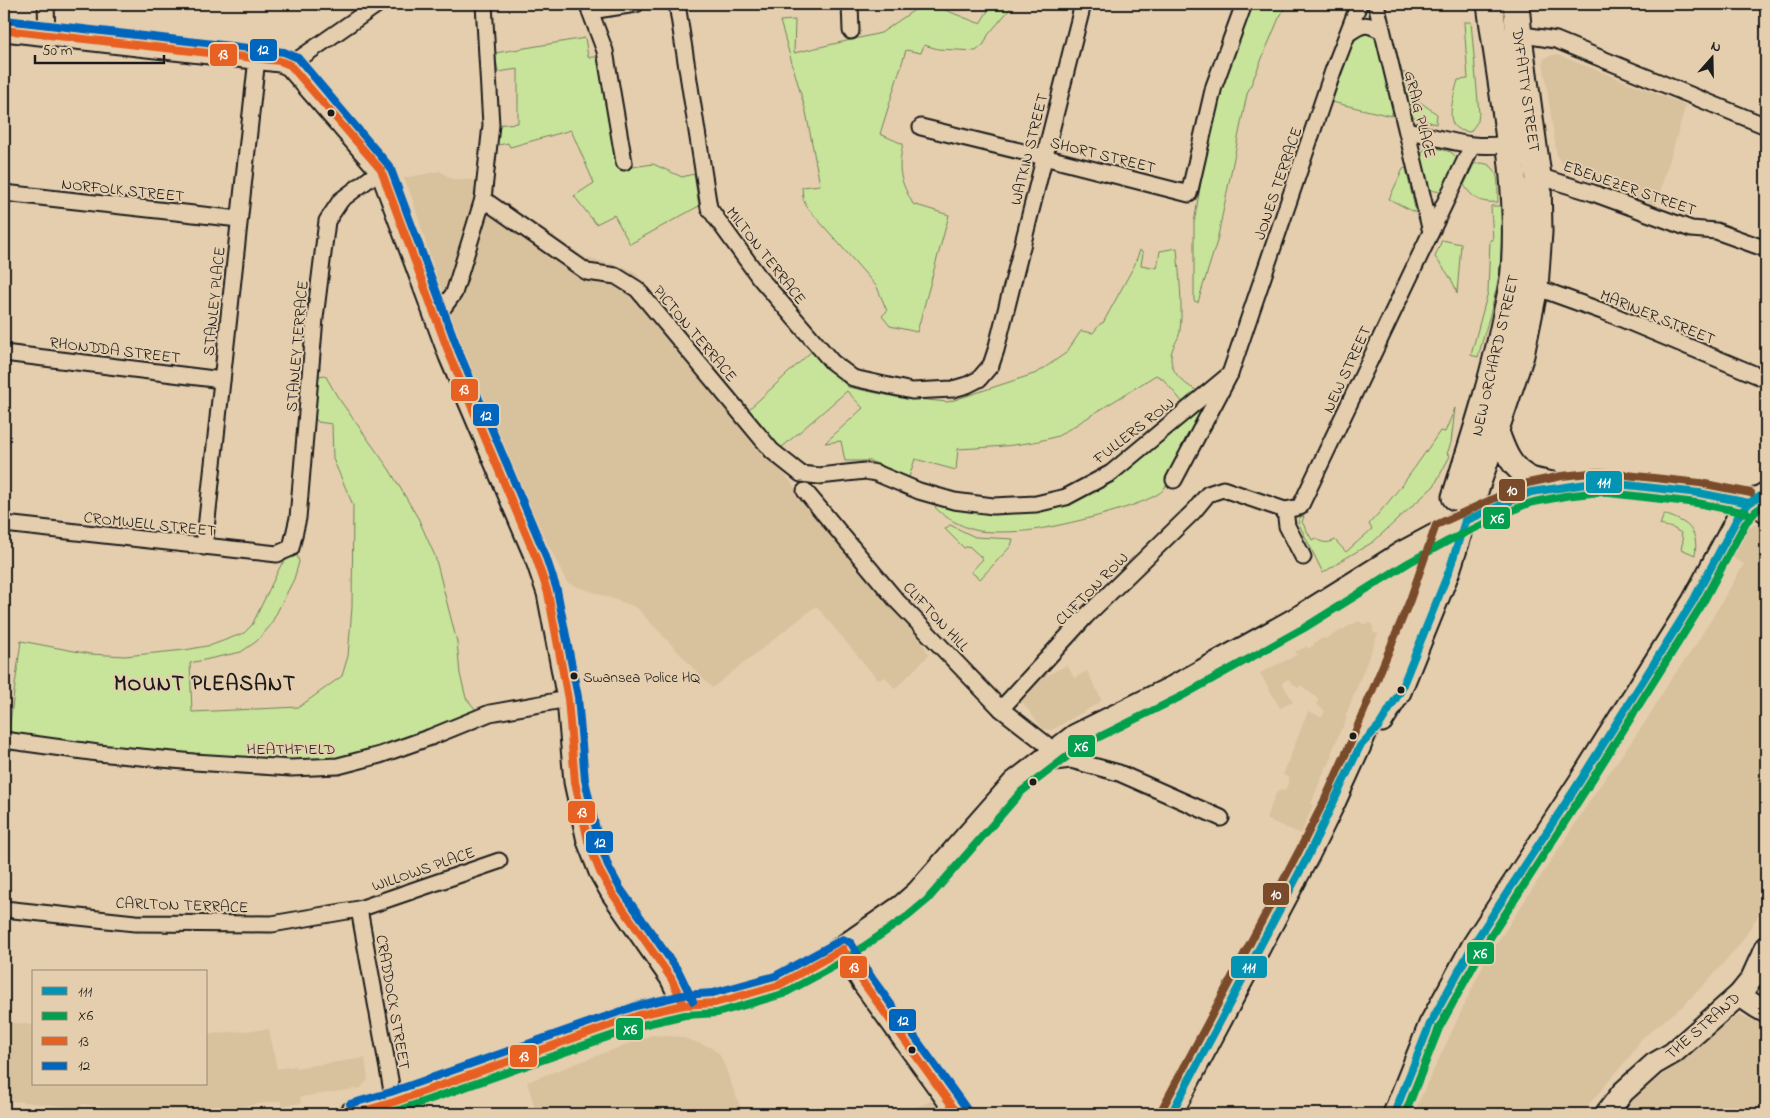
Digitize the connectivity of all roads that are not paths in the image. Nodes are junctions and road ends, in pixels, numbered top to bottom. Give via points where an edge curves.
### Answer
1 (46, 4) edge
2 (378, 4) edge
3 (484, 4) edge
4 (636, 4) edge
5 (677, 4) edge
6 (850, 4) edge
7 (1084, 4) edge
8 (1244, 4) edge
9 (1359, 4) edge
10 (1376, 4) edge
11 (1490, 4) edge
12 (1516, 4) edge
13 (590, 7) edge
14 (4, 30) edge
15 (851, 31) dead end
16 (1382, 31) junction
17 (1349, 33) junction
18 (46, 35) junction
19 (1507, 39) junction
20 (257, 58) junction
21 (290, 65) junction
22 (1766, 126) edge
23 (921, 128) dead end
24 (1407, 130) junction
25 (1533, 136) junction
26 (1510, 143) junction
27 (1472, 146) junction
28 (1044, 156) junction
29 (624, 162) dead end
30 (381, 170) junction
31 (1538, 176) junction
32 (4, 193) edge
33 (483, 199) junction
34 (239, 219) junction
35 (1431, 232) junction
36 (1766, 249) edge
37 (1535, 287) junction
38 (437, 316) junction
39 (4, 354) edge
40 (1230, 374) junction
41 (979, 379) joint
42 (1766, 379) edge
43 (222, 380) junction
44 (1497, 429) junction
45 (876, 473) joint
46 (1174, 480) dead end
47 (1564, 486) junction
48 (805, 491) dead end
49 (1757, 498) edge
50 (1286, 510) junction
51 (1766, 515) edge
52 (4, 524) edge
53 (1454, 527) junction
54 (204, 547) junction
55 (291, 548) joint
56 (1303, 557) dead end
57 (568, 699) junction
58 (1001, 709) junction
59 (4, 740) edge
60 (1047, 759) junction
61 (1221, 818) dead end
62 (499, 860) dead end
63 (4, 909) edge
64 (359, 909) junction
65 (1766, 947) edge
66 (843, 948) junction
67 (1752, 986) edge
68 (684, 1005) junction
69 (1766, 1012) edge
70 (394, 1102) junction
71 (353, 1114) edge
72 (958, 1114) edge
73 (1171, 1114) edge
74 (1394, 1114) edge
75 (1606, 1114) edge

1 - 18 street
2 - 21 street
3 - 33 street via 491,125
4 - 13 street
5 - 41 street, MILTON TERRACE via 709,208 759,277 832,362 854,378 912,391 953,389
6 - 15 street
7 - 28 street, WATKIN STREET
8 - 28 street, SHORT STREET via 1214,86 1189,194
9 - 17 street, JONES TERRACE
10 - 16 street, GRAIG PLACE
11 - 19 main road, DYFATTY STREET
12 - 19 main road, DYFATTY STREET
13 - 29 street via 606,51
14 - 18 street
16 - 17 street via 1370,25
16 - 24 street, GRAIG PLACE
17 - 40 street, JONES TERRACE
18 - 20 street
19 - 22 street via 1530,36 1556,40
19 - 25 main road, DYFATTY STREET
19 - 26 main road, DYFATTY STREET
20 - 21 street
20 - 34 street, STANLEY PLACE
21 - 30 street
23 - 28 street, SHORT STREET
24 - 27 street
24 - 35 street, GRAIG PLACE
25 - 26 street
25 - 31 main road, DYFATTY STREET
26 - 27 street
26 - 53 main road, NEW ORCHARD STREET via 1516,209 1514,272
27 - 35 street
28 - 41 street, WATKIN STREET via 991,365
30 - 38 street
30 - 55 street, STANLEY TERRACE via 341,200 327,221 315,318 298,518
31 - 36 street, EBENEZER STREET via 1691,229 1716,231
31 - 37 main road, NEW ORCHARD STREET via 1539,232
32 - 34 street, NORFOLK STREET
33 - 38 street via 454,294
33 - 45 street, PICTON TERRACE via 587,272 616,276 637,289 772,451 801,474
34 - 43 street, STANLEY PLACE
35 - 50 street, NEW STREET via 1300,508
37 - 42 street, MARINER STREET via 1610,314
37 - 44 main road, NEW ORCHARD STREET via 1521,355
38 - 57 street via 450,356 548,592
39 - 43 street, RHONDDA STREET
40 - 45 street, FULLERS ROW via 1111,472 1066,497 1036,504 983,505 919,491
40 - 46 street, JONES TERRACE
43 - 54 street, STANLEY PLACE
44 - 47 street via 1513,465 1530,478
44 - 53 main road, NEW ORCHARD STREET
47 - 49 street via 1600,482
47 - 53 street via 1526,494
48 - 58 street, CLIFTON HILL via 897,601
49 - 51 street
49 - 74 street via 1738,517 1688,609 1473,945 1430,1024
50 - 56 street via 1287,526
50 - 58 street, CLIFTON ROW via 1223,489 1208,494 1086,616
52 - 54 street, CROMWELL STREET
53 - 60 main road via 1403,554 1299,620 1175,688 1076,737
53 - 73 street via 1449,571 1400,692 1379,726 1360,746 1308,856
54 - 55 street, CROMWELL STREET via 277,554
57 - 59 street, HEATHFIELD via 490,713 380,755 338,766 291,768 194,762
57 - 68 street via 575,782 588,841 612,893 671,978
58 - 60 street, CLIFTON HILL
60 - 61 street via 1083,762 1118,773
60 - 66 main road via 1015,784 919,893
62 - 64 street, WILLOWS PLACE
63 - 64 street, CARLTON TERRACE via 135,923 262,924
64 - 70 street, CRADDOCK STREET
65 - 67 street, THE STRAND
66 - 68 main road via 779,985 715,1003
66 - 72 street via 864,984
67 - 69 street via 1757,1007
67 - 75 street, THE STRAND via 1673,1053 1654,1064 1623,1092
68 - 70 main road via 639,1015
70 - 71 main road

